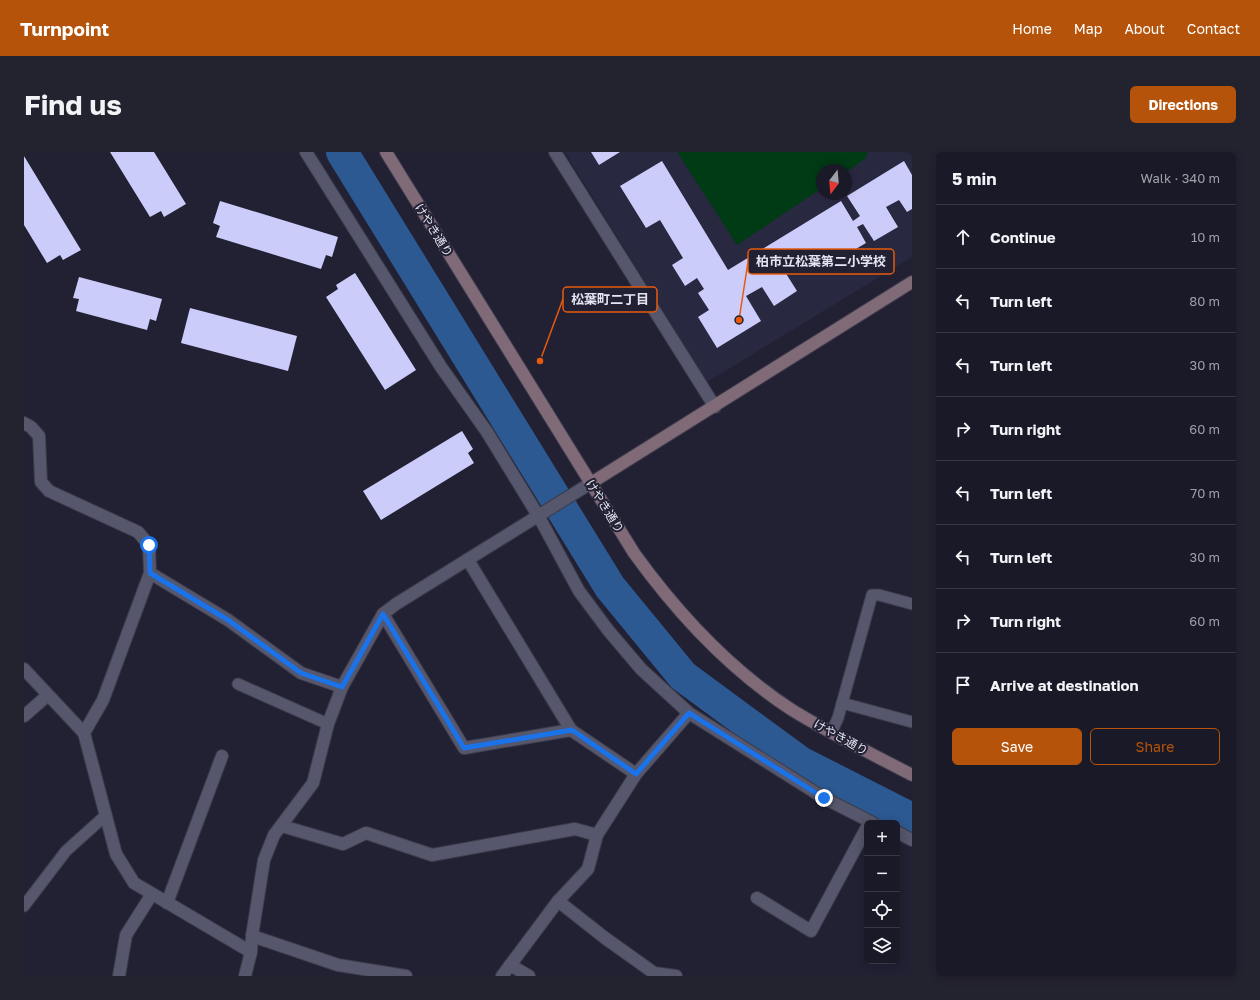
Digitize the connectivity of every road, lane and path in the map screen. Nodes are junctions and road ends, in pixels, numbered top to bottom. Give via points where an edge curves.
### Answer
1 (306, 152) edge
2 (386, 152) edge
3 (555, 152) edge
4 (912, 282) edge
5 (715, 407) junction
6 (24, 423) edge
7 (591, 484) junction
8 (542, 515) junction
9 (468, 560) junction
10 (150, 573) junction
11 (912, 604) edge
12 (383, 614) junction
13 (24, 668) edge
14 (238, 684) dead end
15 (342, 687) junction
16 (48, 695) junction
17 (842, 703) junction
18 (689, 713) junction
19 (24, 716) edge
20 (912, 722) edge
21 (328, 724) junction
22 (572, 730) junction
23 (831, 733) junction
24 (84, 734) junction
25 (222, 756) dead end
26 (636, 774) junction
27 (912, 775) edge
28 (106, 815) junction
29 (864, 821) edge
30 (282, 826) junction
31 (900, 834) edge
32 (597, 835) junction
33 (864, 835) edge
34 (912, 840) edge
35 (152, 894) junction
36 (757, 898) dead end
37 (558, 901) junction
38 (167, 903) junction
39 (24, 906) edge
40 (252, 936) junction
41 (251, 952) junction
42 (510, 965) junction
43 (119, 976) edge
44 (245, 976) edge
45 (406, 976) edge
46 (502, 976) edge
47 (528, 976) edge
48 (676, 976) edge

1 - 8 street via 441,367
2 - 7 street, けやき通り
3 - 5 street
4 - 5 street
5 - 7 street
6 - 10 street via 32,427 39,436 41,482 49,491 138,532 149,545
7 - 8 street
7 - 23 street, けやき通り via 634,553 661,591 687,621 719,653 759,686 792,710
8 - 9 street
8 - 18 street via 580,591 608,630 641,669
9 - 12 street
9 - 22 street
10 - 15 street via 228,620 301,673
10 - 24 street via 103,700
11 - 17 lane via 872,595
12 - 15 street
12 - 22 street via 464,748
13 - 16 street
14 - 21 lane
15 - 21 street
16 - 19 street
16 - 24 street
17 - 20 lane
17 - 23 lane
18 - 26 street
18 - 29 street
21 - 30 street via 313,783
22 - 26 street
23 - 27 street, けやき通り
24 - 28 street
25 - 38 street
26 - 32 street
28 - 35 street via 116,854 134,882
28 - 39 lane via 66,851
30 - 32 street via 343,844 366,833 432,855 575,829
30 - 40 street via 274,835 264,860
31 - 34 street
32 - 37 street via 588,869
33 - 36 street via 811,931
35 - 38 street
35 - 43 street via 126,935
37 - 42 street
37 - 48 street via 654,973
38 - 41 street
40 - 41 street
40 - 45 street via 338,965
41 - 44 street
42 - 46 street
42 - 47 street

